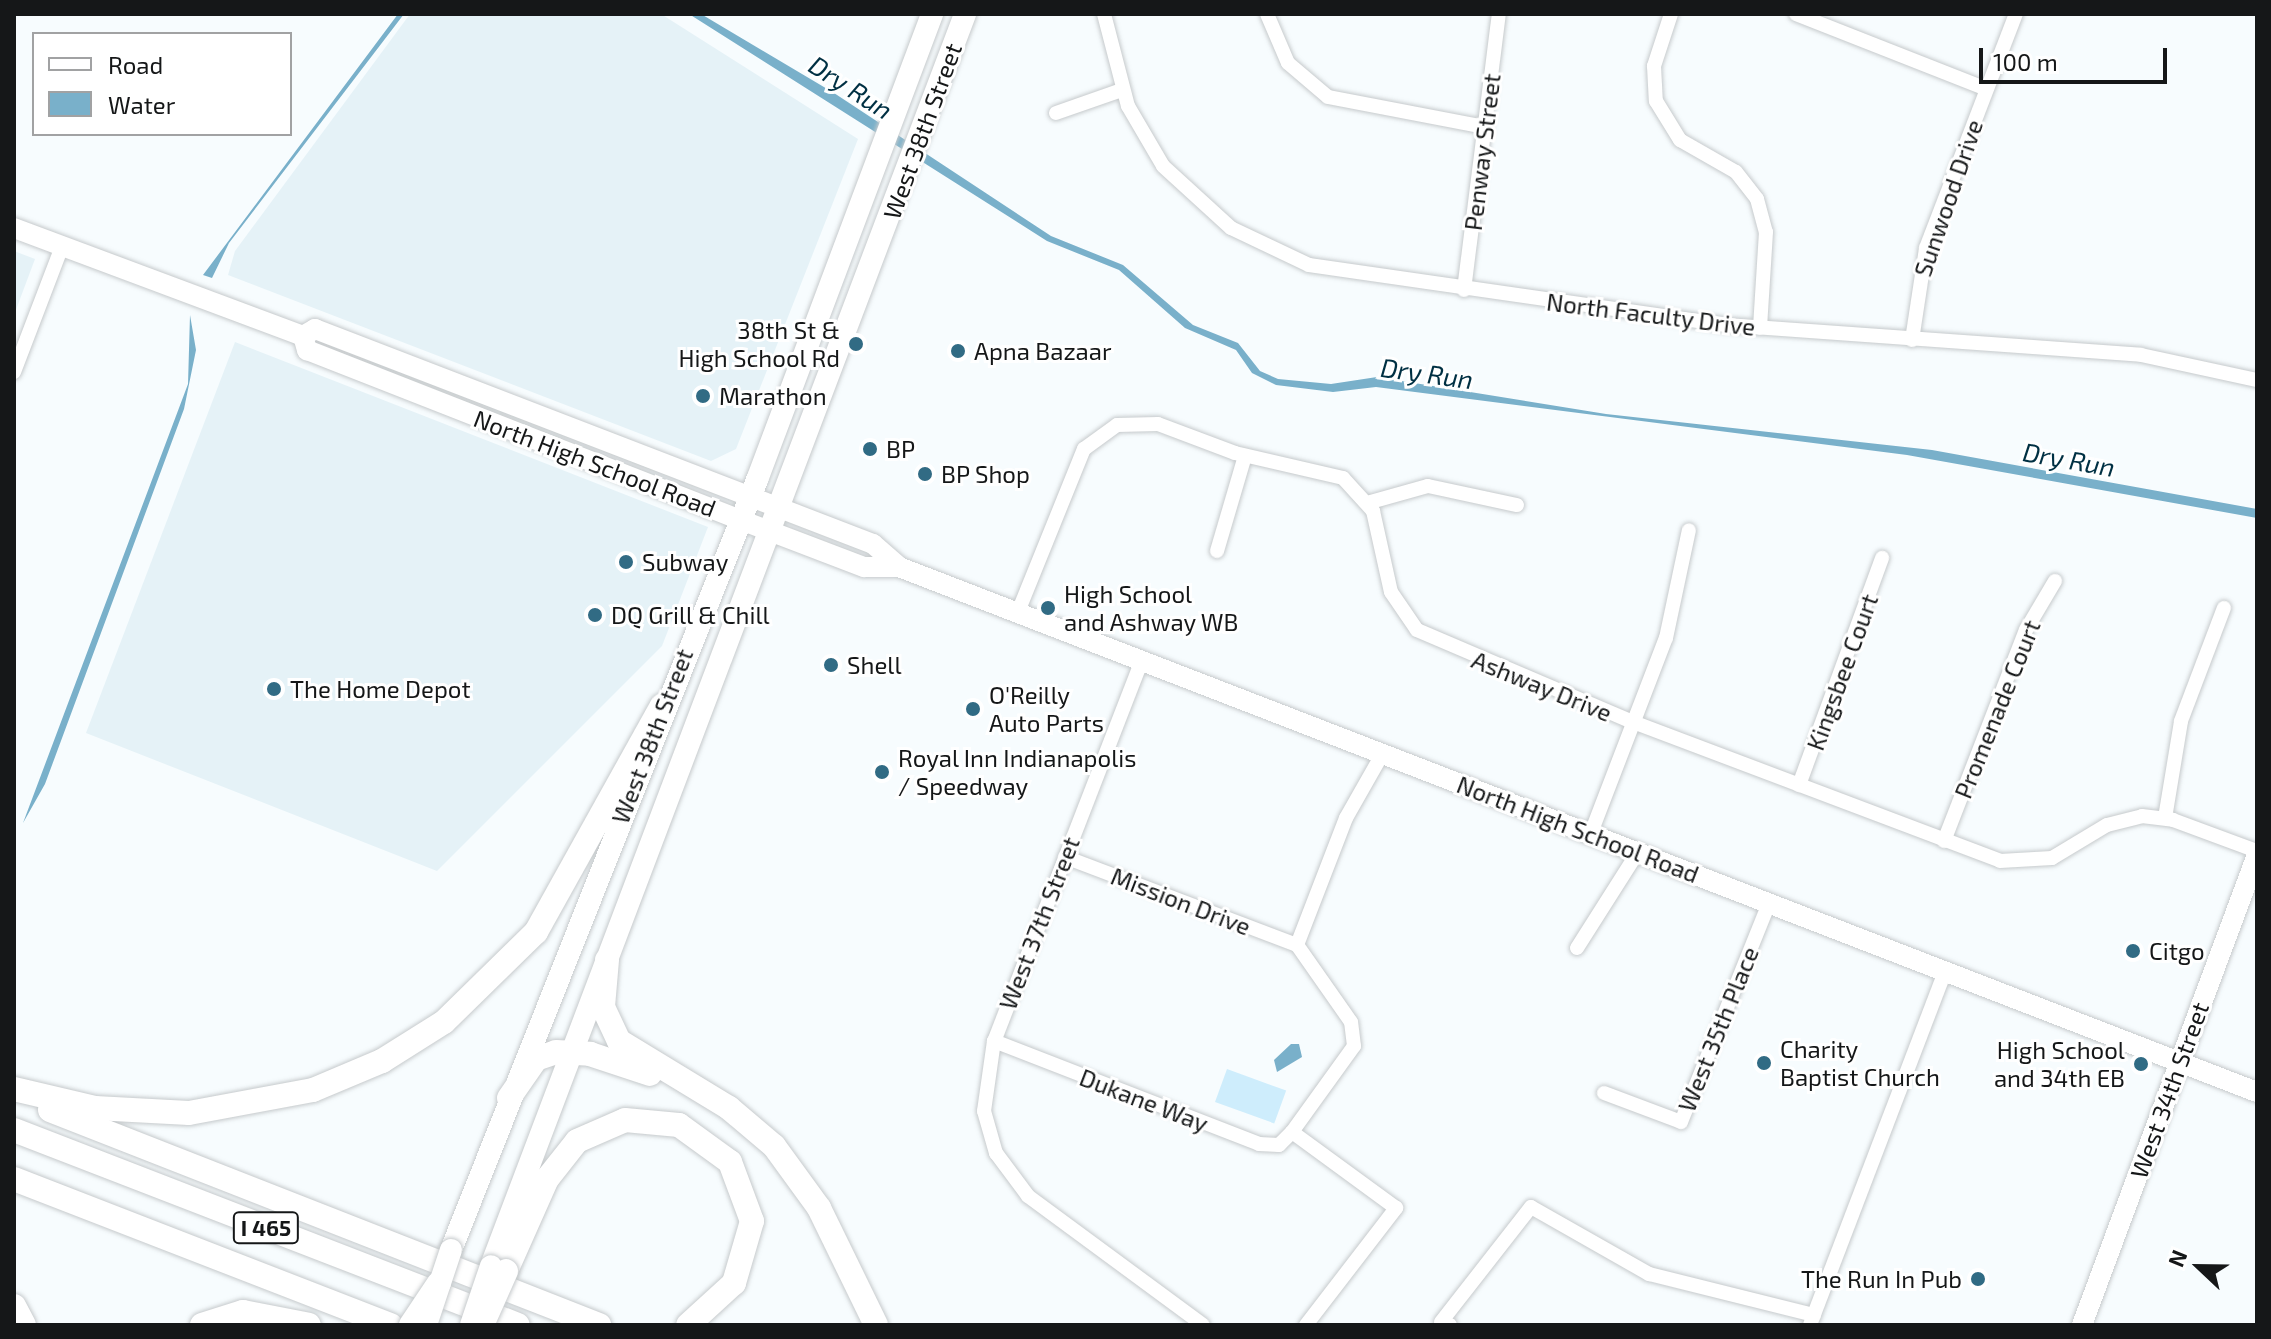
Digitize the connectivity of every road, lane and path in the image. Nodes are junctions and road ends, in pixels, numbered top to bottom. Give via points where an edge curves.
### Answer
1 (932, 14) edge
2 (965, 14) edge
3 (1104, 14) edge
4 (1267, 14) edge
5 (1499, 14) edge
6 (1671, 14) edge
7 (1796, 14) edge
8 (1844, 14) edge
9 (2016, 14) edge
10 (1838, 30) junction
11 (1986, 89) junction
12 (1122, 90) junction
13 (1056, 113) dead end
14 (1485, 127) junction
15 (14, 228) edge
16 (62, 246) junction
17 (1464, 290) junction
18 (1760, 328) junction
19 (303, 336) junction
20 (1912, 340) junction
21 (14, 372) edge
22 (2257, 380) edge
23 (1245, 456) junction
24 (750, 497) junction
25 (1367, 503) junction
26 (1517, 505) dead end
27 (780, 509) junction
28 (738, 519) junction
29 (1689, 530) dead end
30 (771, 531) junction
31 (1217, 551) dead end
32 (1882, 558) dead end
33 (899, 567) junction
34 (2055, 581) dead end
35 (2224, 608) dead end
36 (1018, 612) junction
37 (1142, 660) junction
38 (662, 706) junction
39 (1633, 722) junction
40 (1383, 753) junction
41 (1799, 785) junction
42 (2165, 818) junction
43 (1591, 833) junction
44 (1944, 841) junction
45 (1638, 852) junction
46 (2257, 853) edge
47 (1065, 857) junction
48 (1769, 903) junction
49 (1297, 945) junction
50 (1577, 948) dead end
51 (607, 960) junction
52 (1945, 971) junction
53 (994, 1041) junction
54 (572, 1052) junction
55 (2178, 1062) junction
56 (687, 1083) junction
57 (14, 1089) edge
58 (2257, 1092) edge
59 (1604, 1093) dead end
60 (14, 1096) edge
61 (509, 1098) junction
62 (14, 1130) edge
63 (1292, 1132) junction
64 (14, 1179) edge
65 (499, 1268) junction
66 (439, 1283) junction
67 (14, 1306) edge
68 (1812, 1320) edge
69 (24, 1325) edge
70 (202, 1325) edge
71 (309, 1325) edge
72 (391, 1325) edge
73 (411, 1325) edge
74 (426, 1325) edge
75 (471, 1325) edge
76 (482, 1325) edge
77 (518, 1325) edge
78 (599, 1325) edge
79 (688, 1325) edge
80 (876, 1325) edge
81 (1203, 1325) edge
82 (1306, 1325) edge
83 (1450, 1325) edge
84 (2082, 1325) edge

1 - 24 main road, West 38th Street
2 - 27 main road, West 38th Street
3 - 12 street, North Faculty Drive
4 - 14 street via 1288,63 1328,97
5 - 14 street, Penway Street
6 - 18 street via 1654,66 1656,101 1680,140 1736,172 1757,199 1766,232
7 - 10 street
8 - 10 street
9 - 11 street, Sunwood Drive
10 - 11 street
11 - 20 street, Sunwood Drive via 1922,258
12 - 13 street
12 - 17 street, North Faculty Drive via 1163,166 1251,240 1325,270
14 - 17 street, Penway Street
15 - 16 street, North High School Road
16 - 19 street, North High School Road
16 - 21 street
17 - 18 street, North Faculty Drive
18 - 20 street, North Faculty Drive
19 - 24 street, North High School Road via 315,329
19 - 28 street, North High School Road via 307,350
20 - 22 street, North Faculty Drive via 2141,355
23 - 25 street via 1328,471
23 - 31 street
23 - 36 street via 1152,423 1102,433 1075,463
24 - 27 street, North High School Road
24 - 28 main road, West 38th Street
25 - 26 street via 1428,486
25 - 39 street, Ashway Drive via 1391,592 1417,630
27 - 30 main road, West 38th Street
27 - 33 street, North High School Road via 873,544
28 - 30 street, North High School Road
28 - 38 main road, West 38th Street
29 - 39 street via 1674,610
30 - 33 street, North High School Road via 864,567
30 - 51 main road, West 38th Street
32 - 41 street, Kingsbee Court
33 - 36 street, North High School Road
34 - 44 street, Promenade Court via 2026,630
35 - 42 street via 2181,721
36 - 37 street, North High School Road
37 - 40 street, North High School Road
37 - 47 street, West 37th Street
38 - 57 highway via 536,932 454,1014 382,1061 313,1090 189,1113 95,1108
38 - 61 main road, West 38th Street
39 - 41 street, Ashway Drive
39 - 43 street
40 - 43 street, North High School Road
40 - 49 street via 1346,818
41 - 44 street, Ashway Drive
42 - 44 street, Ashway Drive via 2118,821 2069,851 2030,863
42 - 46 street, Ashway Drive
43 - 45 street, North High School Road
45 - 48 street, North High School Road
45 - 50 street
46 - 55 street, West 34th Street
47 - 49 street, Mission Drive
47 - 53 street, West 37th Street
48 - 52 street, North High School Road
48 - 59 street, West 35th Place via 1681,1122
49 - 63 street via 1351,1022 1354,1046
51 - 54 main road, West 38th Street
51 - 56 highway via 603,1007 619,1041
52 - 55 street, North High School Road
52 - 68 street
53 - 63 street, Dukane Way via 1259,1144 1279,1145
53 - 81 street, West 37th Street via 984,1101 992,1146 1028,1196
54 - 56 highway
54 - 61 highway via 536,1059
54 - 65 main road, West 38th Street
55 - 58 street, North High School Road
55 - 84 street, West 34th Street
56 - 80 highway via 745,1120 786,1161 819,1208
60 - 78 highway
61 - 66 main road, West 38th Street, bridge
62 - 77 highway, I 465
63 - 82 street via 1396,1208
64 - 72 highway, I 465
65 - 75 main road, West 38th Street, bridge
65 - 76 highway, bridge
65 - 79 highway via 547,1179 577,1141 625,1120 679,1125 730,1162 752,1221 734,1283
66 - 73 highway, bridge
66 - 74 main road, West 38th Street, bridge
67 - 69 highway
68 - 83 street via 1649,1274 1531,1207 1441,1322
70 - 71 highway via 243,1312

